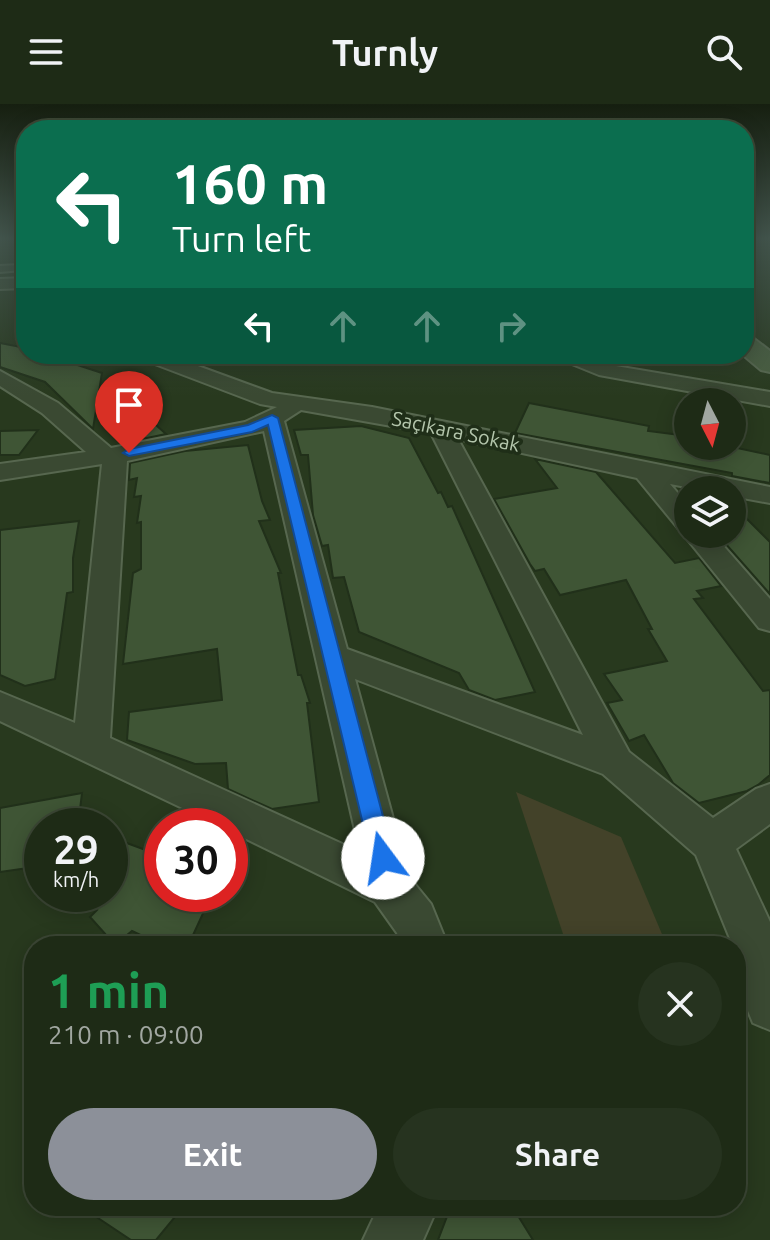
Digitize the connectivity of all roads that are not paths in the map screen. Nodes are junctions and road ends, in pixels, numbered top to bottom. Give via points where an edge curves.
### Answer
1 (754, 325) edge
2 (770, 338) edge
3 (754, 351) edge
4 (173, 364) edge
5 (587, 364) edge
6 (770, 364) edge
7 (0, 377) edge
8 (30, 395) junction
9 (770, 399) edge
10 (0, 402) edge
11 (287, 411) junction
12 (440, 428) junction
13 (110, 455) junction
14 (0, 472) edge
15 (646, 472) junction
16 (770, 495) edge
17 (674, 505) edge
18 (710, 548) edge
19 (770, 620) edge
20 (333, 657) junction
21 (0, 706) edge
22 (91, 746) junction
23 (616, 763) junction
24 (770, 801) edge
25 (712, 842) junction
26 (390, 887) junction
27 (421, 936) edge
28 (770, 1006) edge
29 (404, 1216) edge
30 (393, 1240) edge

1 - 2 main road
3 - 6 main road
4 - 11 street, Saçıkara Sokak
5 - 9 street
7 - 8 street
8 - 10 street
8 - 13 street
11 - 12 street, Saçıkara Sokak
11 - 13 street via 252,428
11 - 20 street
12 - 15 street, Saçıkara Sokak
12 - 23 street
13 - 14 street
13 - 22 street
15 - 16 street, Saçıkara Sokak
15 - 17 street
18 - 19 street
20 - 23 street
20 - 26 street
21 - 22 street
22 - 26 street
23 - 25 street
24 - 25 street
25 - 28 street via 755,941
26 - 27 street
29 - 30 street

